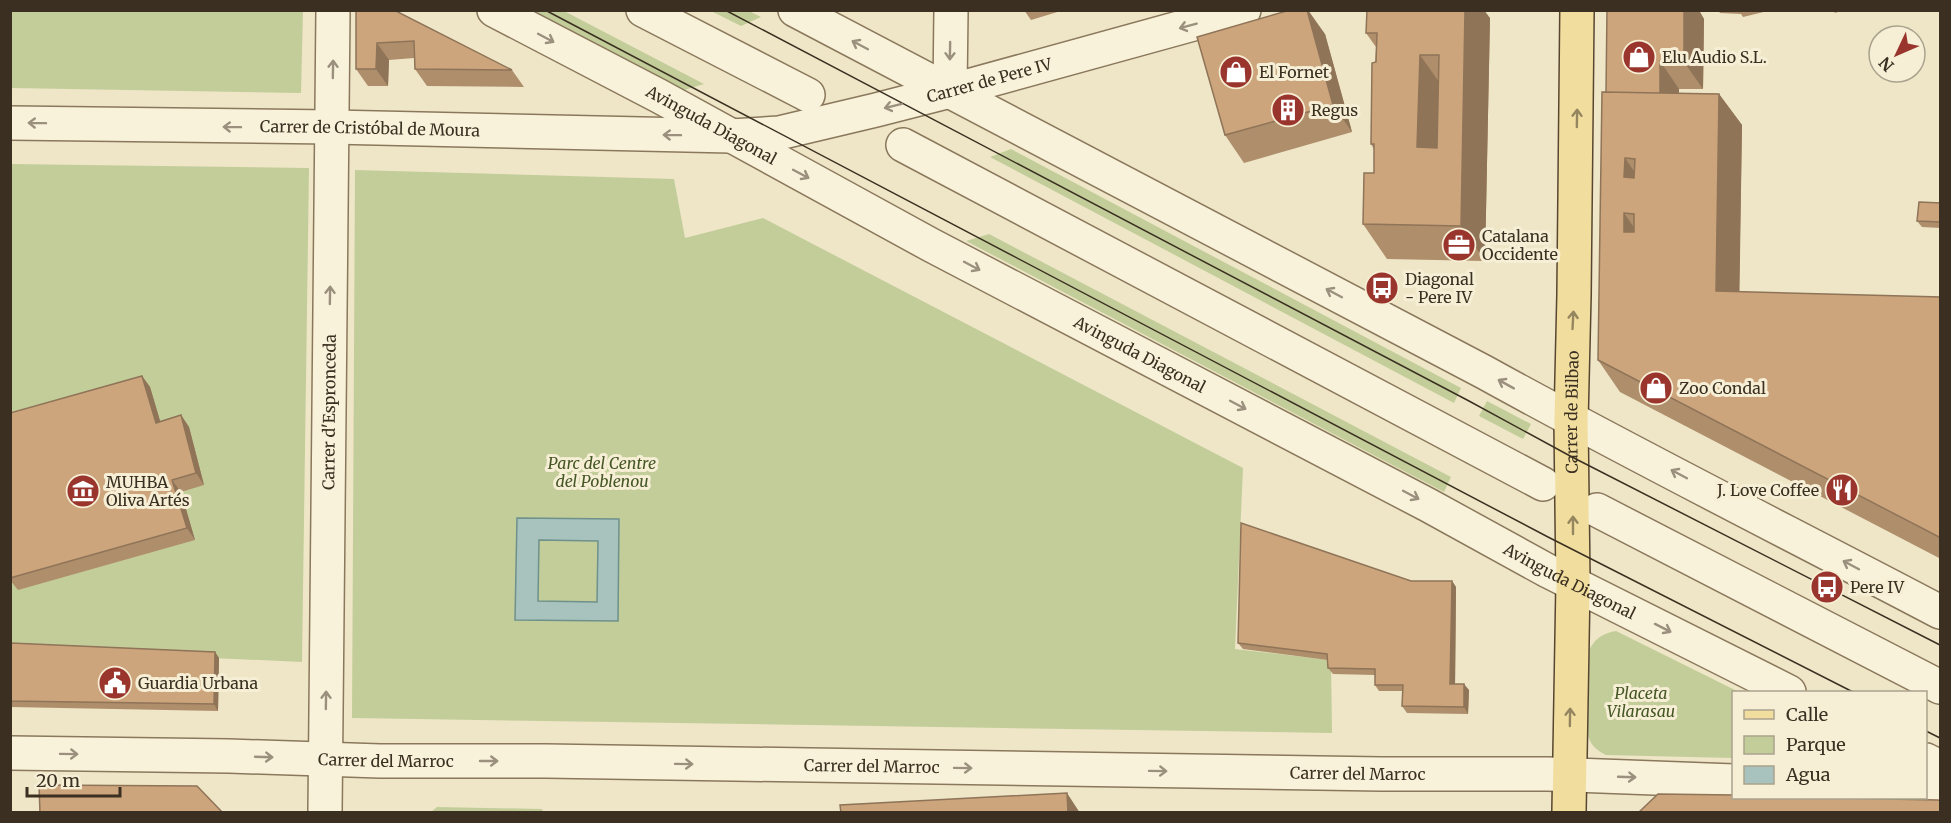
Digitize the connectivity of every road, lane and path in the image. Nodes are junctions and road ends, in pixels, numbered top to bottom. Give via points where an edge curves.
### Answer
1 (333, 10) edge
2 (494, 10) edge
3 (643, 10) edge
4 (795, 10) edge
5 (951, 10) edge
6 (1245, 10) edge
7 (1577, 10) edge
8 (950, 92) junction
9 (808, 95) dead end
10 (10, 123) edge
11 (332, 127) junction
12 (730, 136) junction
13 (903, 145) dead end
14 (1571, 421) junction
15 (1543, 484) dead end
16 (1597, 510) dead end
17 (1574, 583) junction
18 (1941, 612) edge
19 (1941, 687) edge
20 (1786, 691) edge
21 (10, 753) edge
22 (325, 759) junction
23 (1927, 760) edge
24 (1941, 767) edge
25 (1569, 775) junction
26 (1732, 781) edge
27 (325, 813) edge
28 (1569, 813) edge

11 -> 1 street, Carrer d'Espronceda
2 -> 12 street, Avinguda Diagonal
3 - 9 street
8 -> 4 street
5 -> 8 street
6 -> 8 street, Carrer de Pere IV
14 -> 7 main road, Carrer de Bilbao
8 -> 12 street, Carrer de Pere IV via 779,133
14 -> 8 street
11 -> 10 street, Carrer de Cristóbal de Moura
12 -> 11 street, Carrer de Cristóbal de Moura
22 -> 11 street, Carrer d'Espronceda
12 -> 17 street, Avinguda Diagonal
13 - 15 street
17 -> 14 main road, Carrer de Bilbao
18 -> 14 street
16 - 19 street
17 -> 20 street, Avinguda Diagonal
25 -> 17 main road, Carrer de Bilbao
21 -> 22 street, Carrer del Marroc
22 -> 25 street, Carrer del Marroc
22 - 27 street, Carrer d'Espronceda
23 - 24 street
25 -> 26 street, Carrer del Marroc
25 - 28 main road, Carrer de Bilbao

